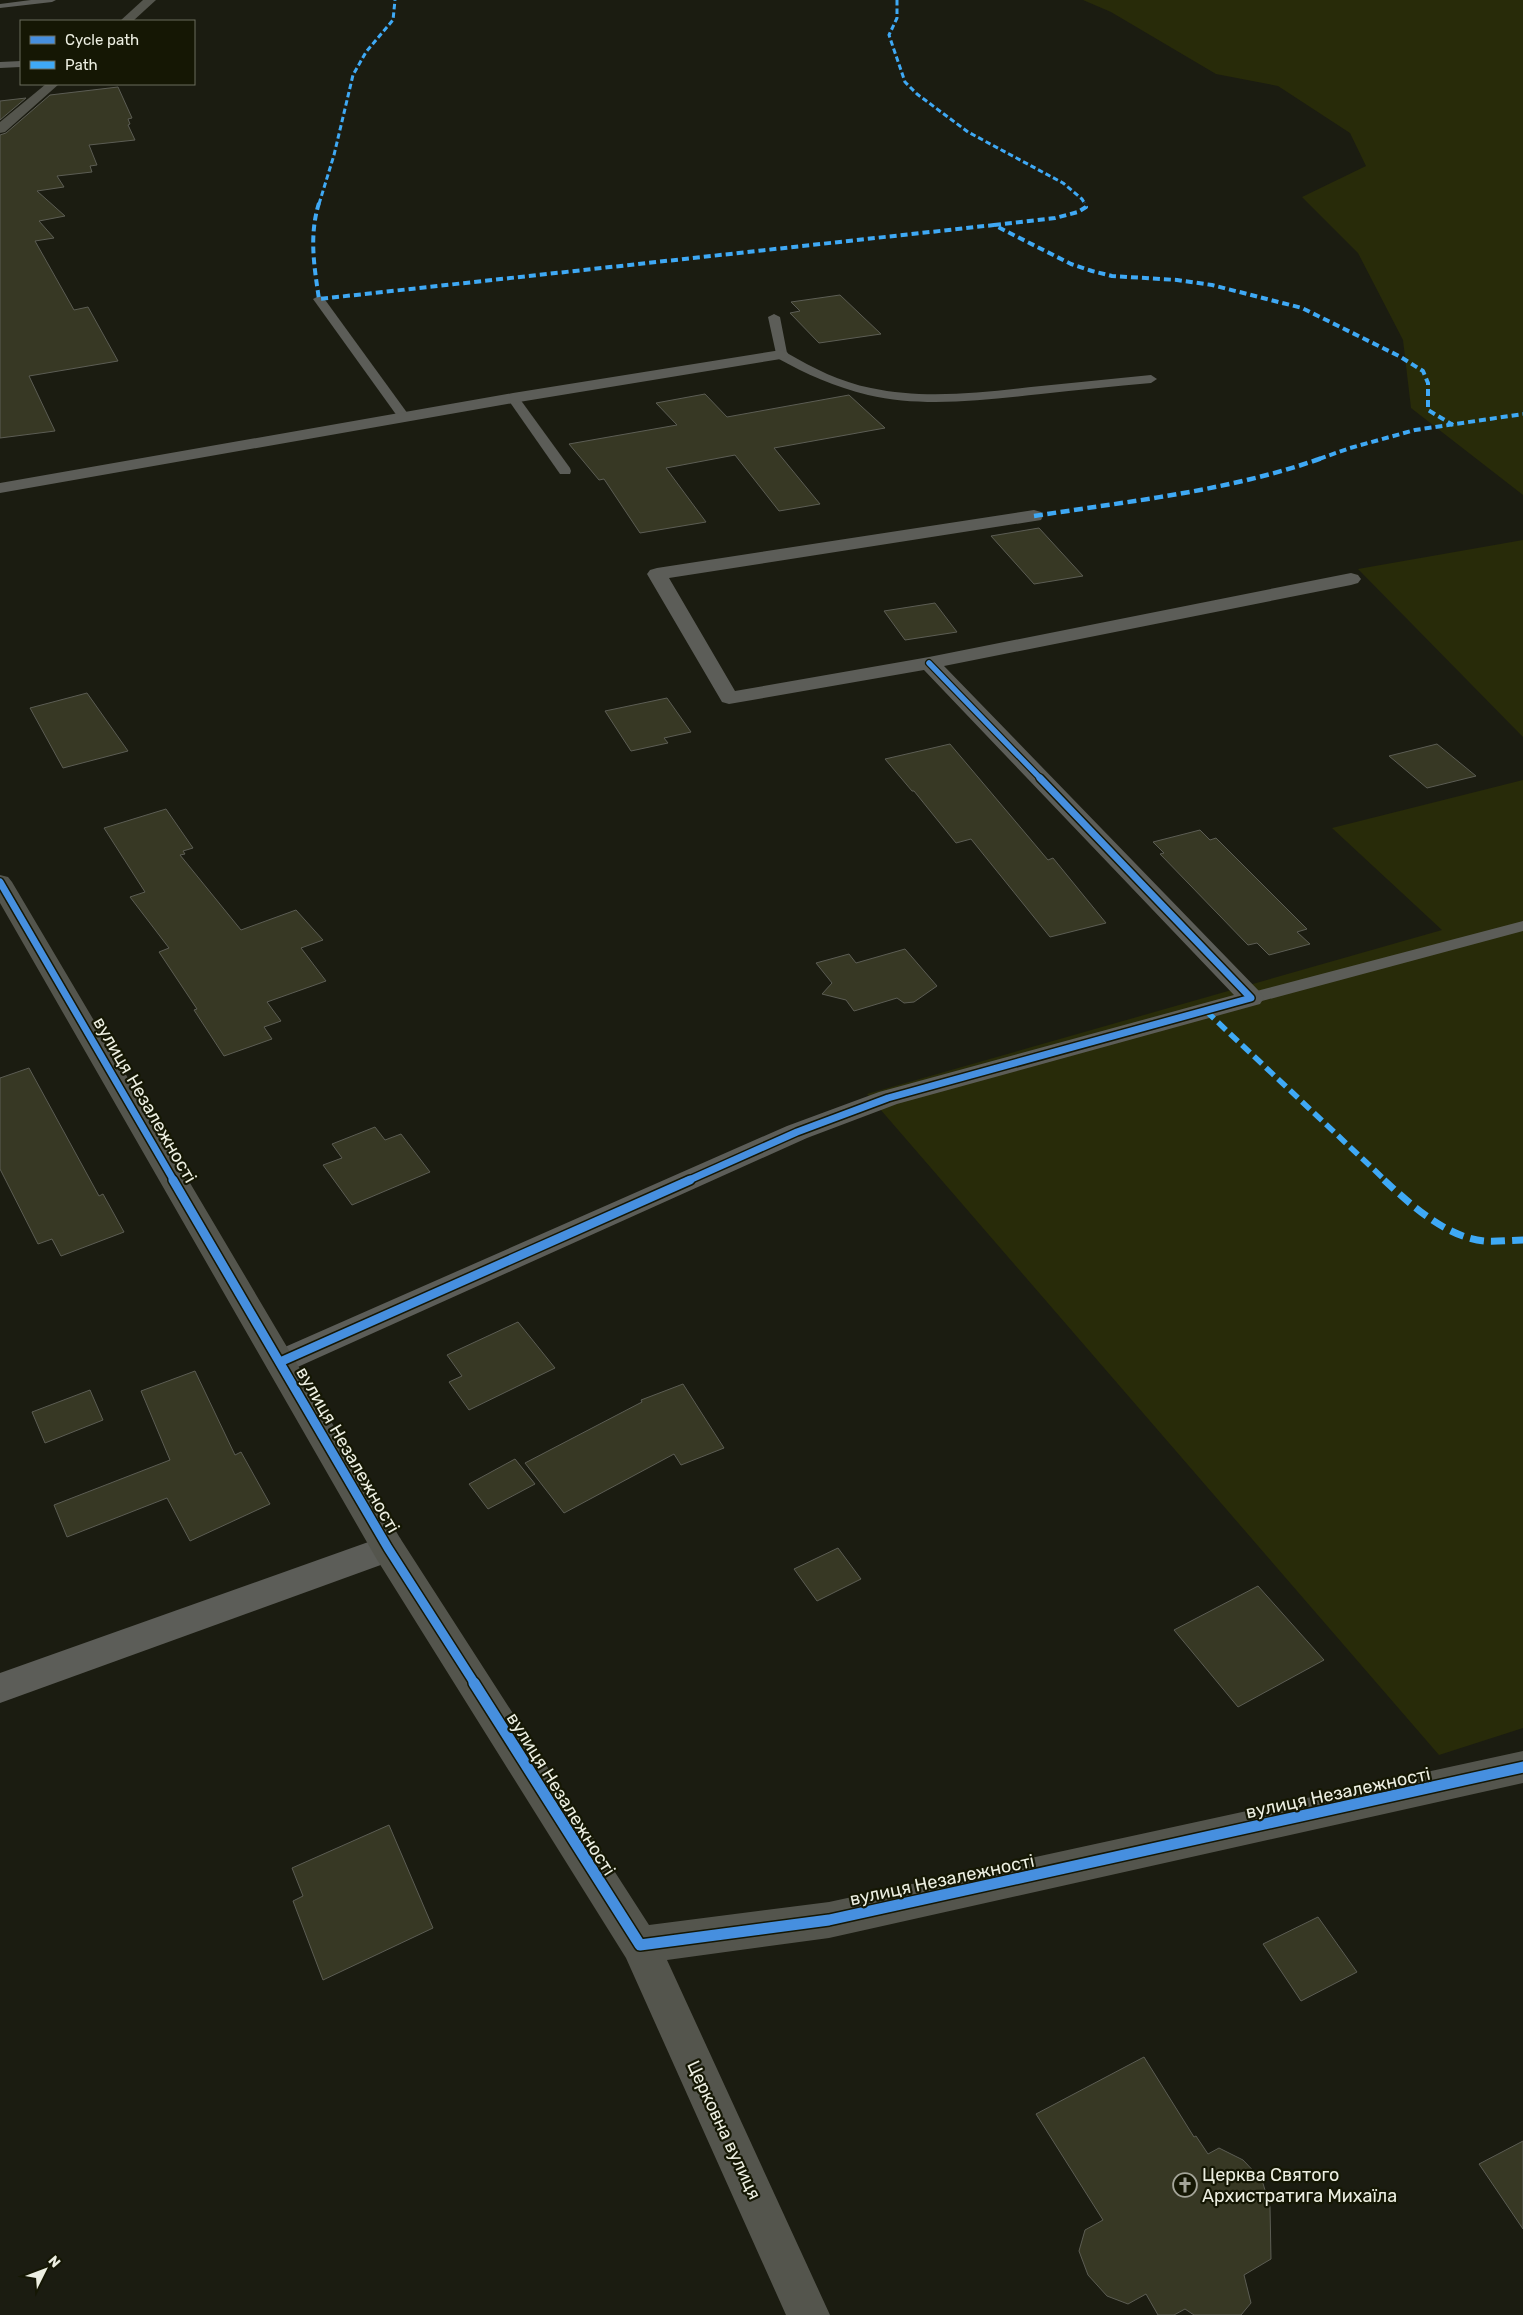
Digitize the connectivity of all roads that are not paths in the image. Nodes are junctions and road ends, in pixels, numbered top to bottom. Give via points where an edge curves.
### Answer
1 (52, 0) edge
2 (150, 0) edge
3 (0, 6) edge
4 (127, 20) edge
5 (20, 64) edge
6 (0, 65) edge
7 (52, 85) edge
8 (0, 129) edge
9 (319, 299) dead end
10 (774, 317) dead end
11 (781, 354) junction
12 (1151, 379) dead end
13 (513, 398) junction
14 (404, 417) junction
15 (565, 471) dead end
16 (0, 488) edge
17 (1034, 516) dead end
18 (1351, 579) dead end
19 (929, 662) junction
20 (0, 882) edge
21 (1523, 926) edge
22 (1252, 998) junction
23 (280, 1362) junction
24 (388, 1548) junction
25 (0, 1688) edge
26 (1523, 1767) edge
27 (640, 1945) junction
28 (808, 2315) edge

1 - 3 lane
2 - 4 street
5 - 6 lane
7 - 8 street
9 - 14 lane
10 - 11 lane
11 - 12 lane via 852,387 889,396 930,399
11 - 13 street
13 - 14 street
13 - 15 lane
14 - 16 street
17 - 19 street via 658,574 730,698
18 - 19 street
19 - 22 street
20 - 23 street, вулиця Незалежності
21 - 22 lane
22 - 23 street via 888,1098 797,1132
23 - 24 street, вулиця Незалежності
24 - 25 street
24 - 27 street, вулиця Незалежності
26 - 27 street, вулиця Незалежності via 829,1920
27 - 28 street, Церковна вулиця

